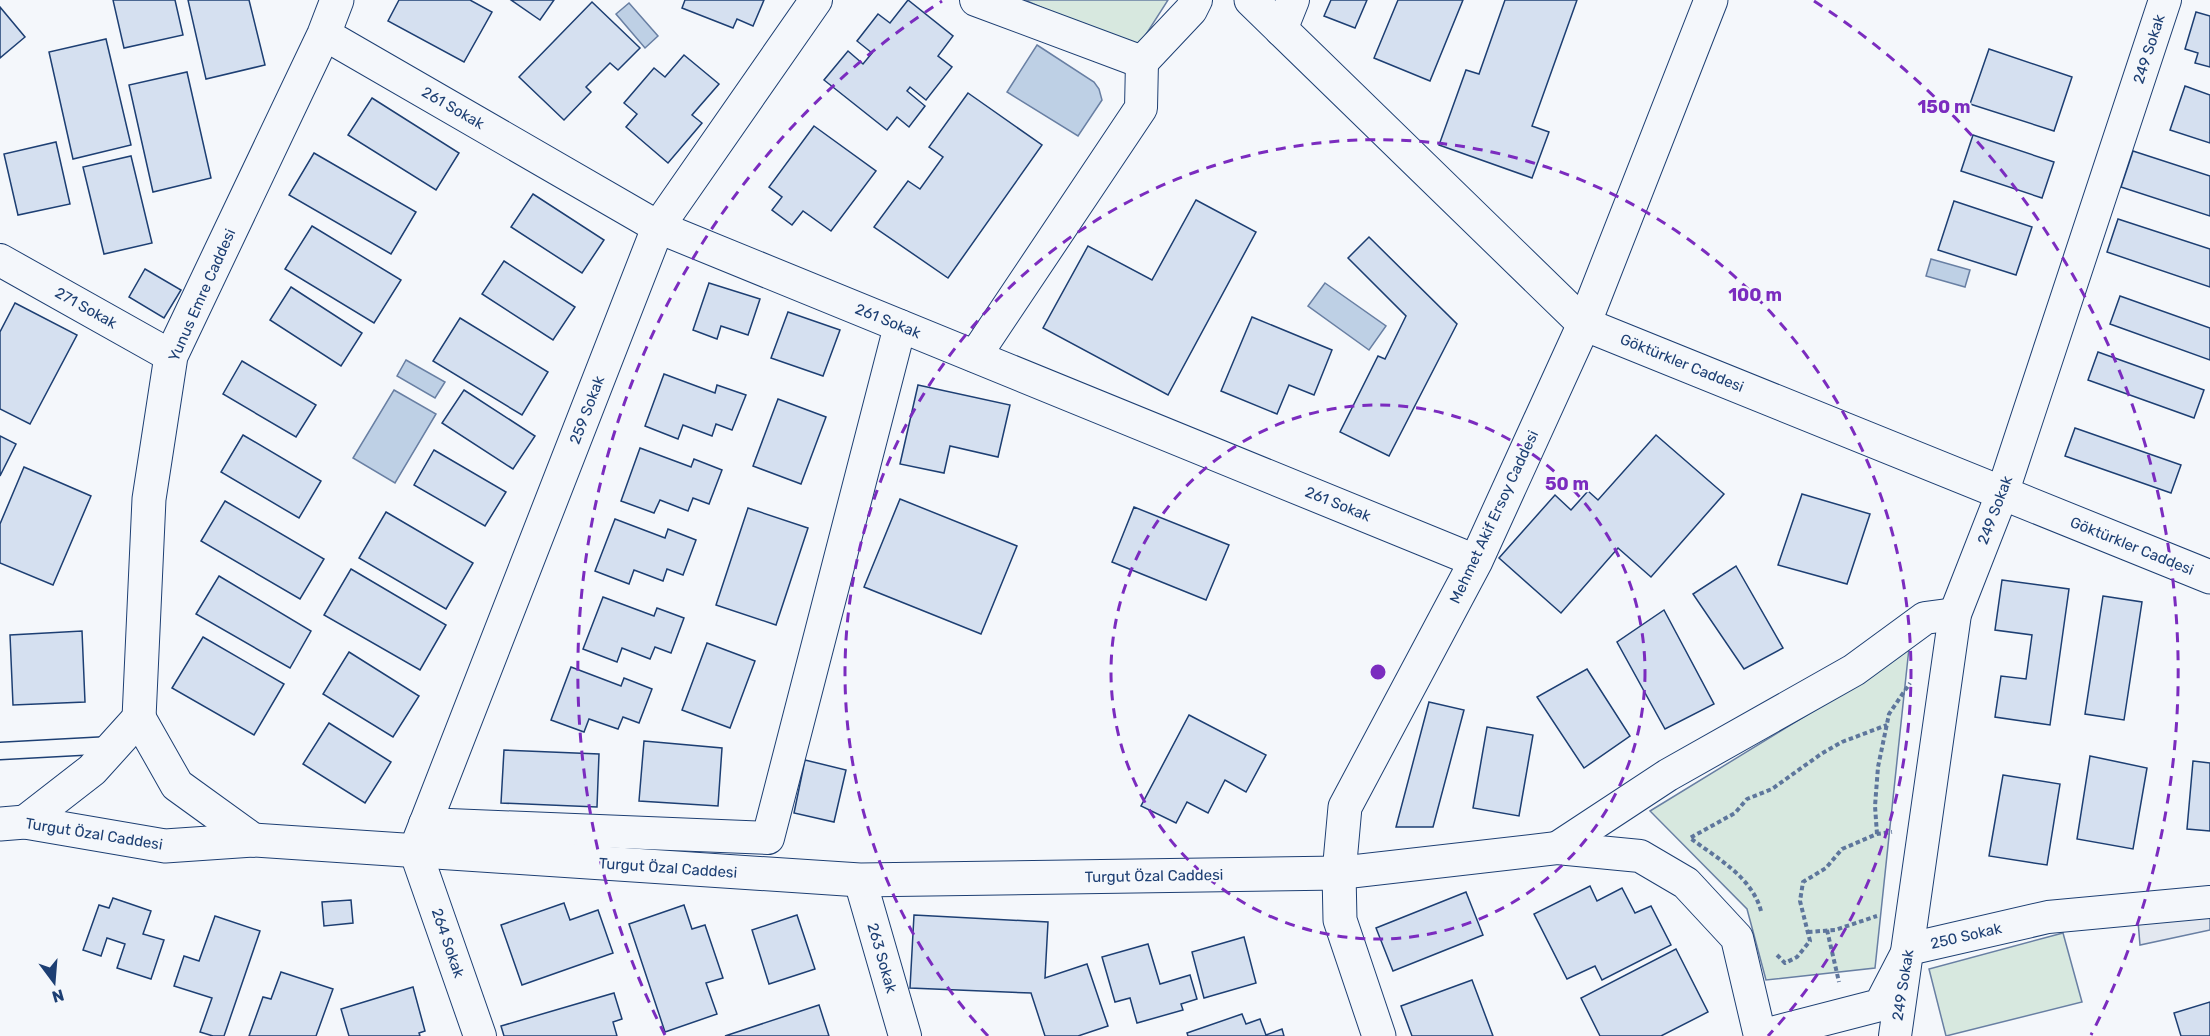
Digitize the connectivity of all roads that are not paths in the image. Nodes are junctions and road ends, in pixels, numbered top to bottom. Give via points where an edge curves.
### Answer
1 (337, 0) edge
2 (816, 0) edge
3 (976, 0) edge
4 (1196, 0) edge
5 (1251, 0) edge
6 (1293, 0) edge
7 (1711, 0) edge
8 (2165, 0) edge
9 (1281, 30) junction
10 (324, 33) junction
11 (1142, 62) junction
12 (658, 227) junction
13 (0, 260) edge
14 (1584, 324) junction
15 (900, 326) junction
16 (171, 356) junction
17 (975, 356) junction
18 (2002, 494) junction
19 (1476, 561) junction
20 (2210, 577) edge
21 (1955, 614) junction
22 (139, 718) junction
23 (116, 745) junction
24 (0, 751) edge
25 (12, 823) edge
26 (420, 837) junction
27 (253, 840) junction
28 (1557, 848) junction
29 (1339, 873) junction
30 (860, 880) junction
31 (2210, 902) edge
32 (1909, 949) junction
33 (480, 1036) edge
34 (905, 1036) edge
35 (1379, 1036) edge
36 (1760, 1036) edge
37 (1895, 1036) edge

1 - 10 street, Yunus Emre Caddesi
2 - 12 street, 259 Sokak
3 - 11 street
4 - 11 street
5 - 9 street, Göktürkler Caddesi
6 - 9 street
7 - 14 street, Mehmet Akif Ersoy Caddesi
8 - 18 street, 249 Sokak
9 - 14 street, Göktürkler Caddesi
10 - 12 street, 261 Sokak
10 - 16 street, Yunus Emre Caddesi
11 - 17 street via 1140,108
12 - 15 street, 261 Sokak
12 - 26 street, 259 Sokak
13 - 16 street, 271 Sokak
14 - 18 street, Göktürkler Caddesi
14 - 19 street, Mehmet Akif Ersoy Caddesi
15 - 17 street, 261 Sokak
15 - 26 street via 768,838
16 - 22 street, Yunus Emre Caddesi via 150,499
17 - 19 street, 261 Sokak
18 - 20 street, Göktürkler Caddesi
18 - 21 street, 249 Sokak
19 - 29 street, Mehmet Akif Ersoy Caddesi via 1345,807
21 - 28 street via 1925,618 1854,670 1668,775
21 - 32 street, 249 Sokak
22 - 23 street
22 - 27 street via 177,785
23 - 24 lane
23 - 25 street via 92,770
25 - 27 street, Turgut Özal Caddesi via 165,846
26 - 27 street, Turgut Özal Caddesi
26 - 30 street, Turgut Özal Caddesi
26 - 33 street, 264 Sokak
28 - 29 street
28 - 36 street via 1640,856 1686,883 1737,938
29 - 30 street, Turgut Özal Caddesi
29 - 35 street, Mehmet Akif Ersoy Caddesi via 1340,920
30 - 34 street, 263 Sokak
31 - 32 street, 250 Sokak via 2048,917
32 - 36 street via 1880,1005
32 - 37 street, 249 Sokak

